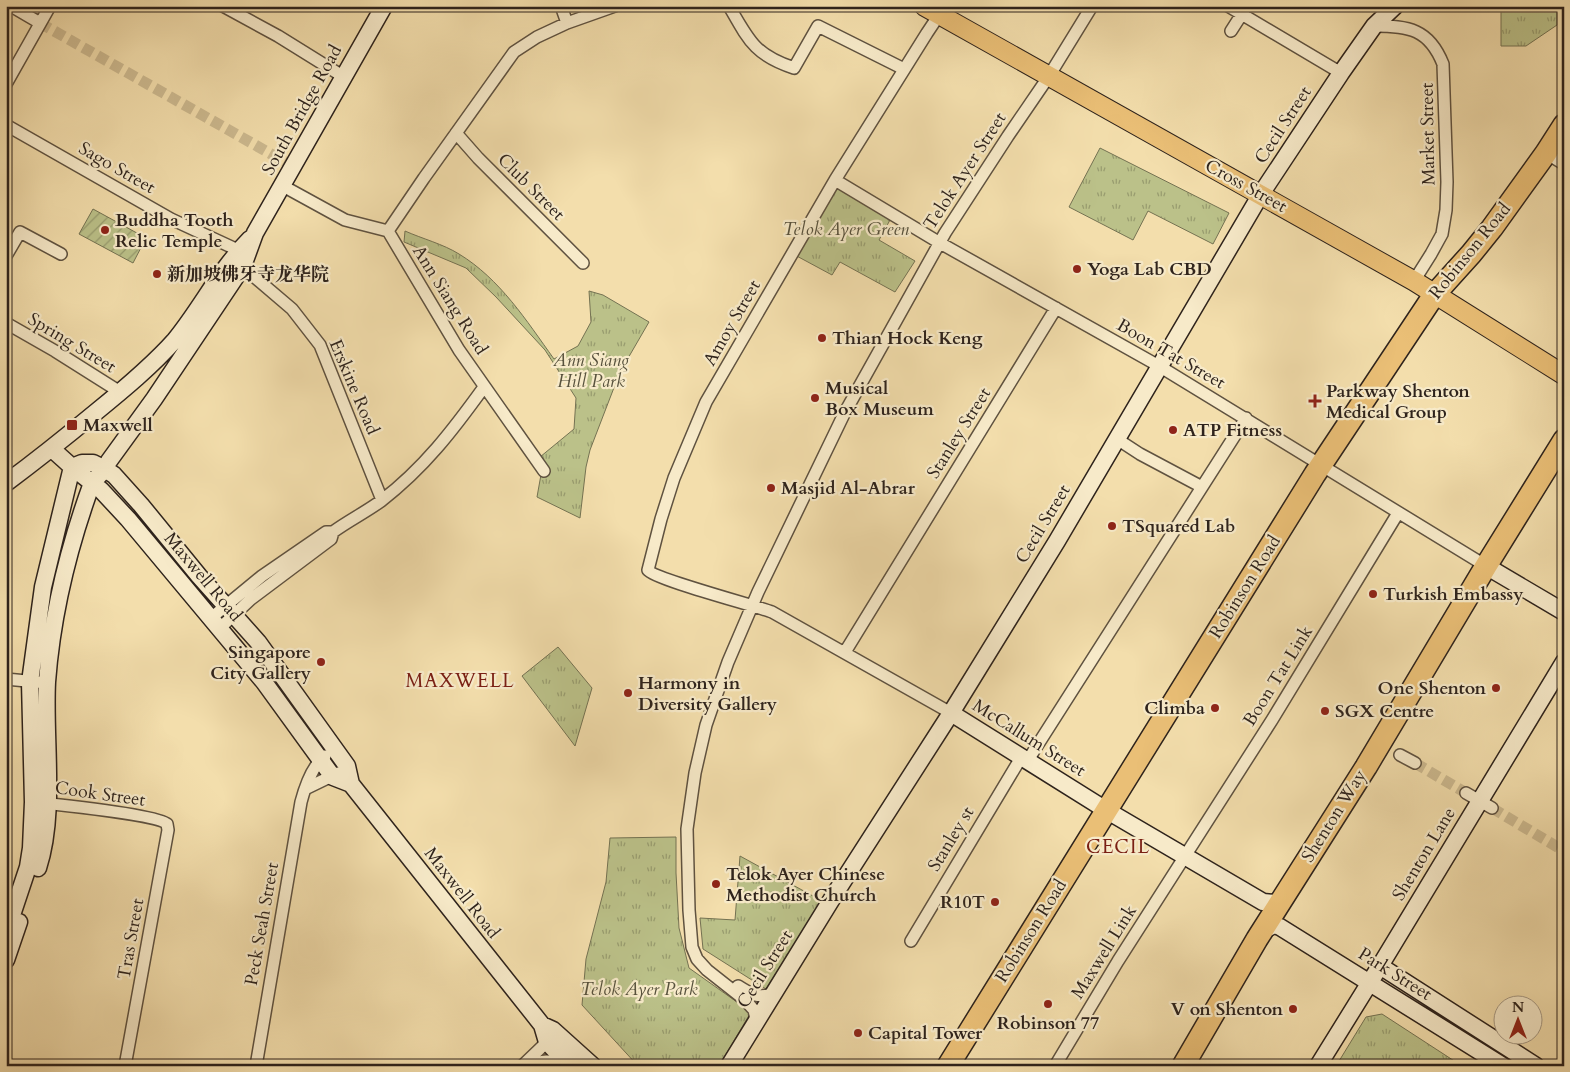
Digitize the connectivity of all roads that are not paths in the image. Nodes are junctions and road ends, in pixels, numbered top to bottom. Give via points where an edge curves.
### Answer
1 (12, 6) edge
2 (50, 6) edge
3 (223, 6) edge
4 (384, 6) edge
5 (561, 6) edge
6 (615, 6) edge
7 (729, 6) edge
8 (1092, 6) edge
9 (1228, 6) edge
10 (1395, 6) edge
11 (936, 9) edge
12 (1244, 10) edge
13 (40, 23) junction
14 (567, 23) junction
15 (1374, 26) junction
16 (1231, 31) dead end
17 (904, 69) junction
18 (1341, 73) junction
19 (1049, 76) junction
20 (344, 77) junction
21 (6, 84) edge
22 (1564, 124) edge
23 (6, 126) edge
24 (456, 133) junction
25 (1555, 159) edge
26 (834, 180) junction
27 (283, 186) junction
28 (1261, 194) junction
29 (388, 231) junction
30 (940, 243) junction
31 (61, 254) dead end
32 (6, 256) edge
33 (238, 258) junction
34 (583, 263) dead end
35 (1414, 281) junction
36 (1434, 295) junction
37 (1056, 308) junction
38 (6, 323) edge
39 (1159, 366) junction
40 (1564, 375) edge
41 (484, 387) junction
42 (120, 392) junction
43 (1246, 418) junction
44 (1117, 439) junction
45 (1564, 440) edge
46 (52, 449) junction
47 (1321, 465) junction
48 (72, 467) junction
49 (106, 468) junction
50 (544, 471) dead end
51 (6, 483) edge
52 (92, 483) junction
53 (1202, 487) junction
54 (382, 500) junction
55 (1398, 513) junction
56 (1486, 566) junction
57 (747, 603) junction
58 (230, 609) junction
59 (1564, 612) edge
60 (215, 623) junction
61 (845, 652) junction
62 (1564, 662) edge
63 (6, 679) edge
64 (30, 682) junction
65 (47, 683) junction
66 (951, 713) junction
67 (335, 750) junction
68 (1400, 755) dead end
69 (1025, 758) junction
70 (320, 760) junction
71 (1415, 764) tunnel mouth
72 (348, 766) junction
73 (333, 777) junction
74 (350, 784) junction
75 (304, 789) junction
76 (40, 803) junction
77 (1106, 810) junction
78 (162, 820) joint
79 (1185, 856) junction
80 (1282, 900) junction
81 (1264, 930) junction
82 (6, 932) edge
83 (911, 940) dead end
84 (697, 959) junction
85 (6, 960) edge
86 (1380, 966) junction
87 (1370, 982) junction
88 (773, 994) junction
89 (756, 1020) junction
90 (547, 1032) junction
91 (125, 1066) edge
92 (256, 1066) edge
93 (524, 1066) edge
94 (569, 1066) edge
95 (593, 1066) edge
96 (729, 1066) edge
97 (948, 1066) edge
98 (1055, 1066) edge
99 (1183, 1066) edge
100 (1318, 1066) edge
101 (1503, 1066) edge
102 (1536, 1066) edge

1 - 13 street
2 - 13 street
3 - 20 street
4 - 20 main road, South Bridge Road
5 - 14 street
6 - 14 street
7 - 17 street via 755,47 773,61 794,68 818,26
8 - 19 street, Telok Ayer Street
9 - 12 street
10 - 15 main road, Cecil Street
11 - 17 street, Amoy Street
11 - 19 main road, Cross Street
12 - 16 street
12 - 18 street
13 - 21 street
14 - 24 street via 537,36 514,52
15 - 18 main road, Cecil Street
15 - 35 street, Market Street via 1398,26 1420,32 1437,49 1443,64 1446,210 1442,234
17 - 26 street, Amoy Street
18 - 28 main road, Cecil Street
19 - 28 main road, Cross Street
19 - 30 street, Telok Ayer Street
20 - 27 main road, South Bridge Road
22 - 25 highway, Robinson Road
23 - 33 street, Sago Street
24 - 29 street
24 - 34 street, Club Street
25 - 36 highway, Robinson Road
26 - 30 street, Boon Tat Street
26 - 57 street, Amoy Street via 706,402 674,478 648,566 650,573
27 - 29 street via 345,220
27 - 33 main road, South Bridge Road
28 - 35 main road, Cross Street
28 - 39 main road, Cecil Street
29 - 41 street, Ann Siang Road
30 - 37 street, Boon Tat Street
30 - 57 street, Telok Ayer Street via 844,414
31 - 32 street via 20,232
33 - 42 main road, South Bridge Road via 174,340
33 - 49 main road, South Bridge Road via 150,405
33 - 54 street, Erskine Road via 292,309 320,345
35 - 36 main road, Cross Street
36 - 40 main road, Cross Street
36 - 47 highway, Robinson Road
37 - 39 street, Boon Tat Street
37 - 61 street, Stanley Street
38 - 42 street, Spring Street
39 - 43 street, Boon Tat Street
39 - 44 main road, Cecil Street
41 - 50 street, Ann Siang Road
41 - 54 street via 428,460
42 - 46 main road, South Bridge Road
43 - 47 street, Boon Tat Street
43 - 53 street, Stanley st
44 - 53 street
44 - 66 main road, Cecil Street
45 - 56 highway, Shenton Way
46 - 48 main road, Maxwell Road
46 - 51 main road, South Bridge Road
47 - 55 street, Boon Tat Street
47 - 77 highway, Robinson Road
48 - 49 main road via 93,463
48 - 52 main road, Maxwell Road
48 - 64 main road via 43,587
49 - 52 main road, South Bridge Road
49 - 58 main road, Maxwell Road
52 - 60 main road, Maxwell Road via 128,519
52 - 65 main road via 57,603
53 - 69 street, Stanley st
54 - 58 street via 332,532 331,539
55 - 56 street, Boon Tat Street
55 - 79 street, Boon Tat Link
56 - 59 main road
56 - 80 highway, Shenton Way
57 - 61 street, McCallum Street via 777,615
57 - 84 street, Telok Ayer Street via 743,627 702,738 692,790 688,829 689,922
58 - 60 street
58 - 67 main road, Maxwell Road via 258,642
60 - 70 main road, Maxwell Road via 264,682
61 - 66 street, McCallum Street
62 - 86 main road, Shenton Lane
63 - 64 street
64 - 65 street
64 - 76 main road
65 - 76 main road
66 - 69 main road, McCallum Street
66 - 88 main road, Cecil Street
67 - 70 street, Peck Seah Street
67 - 72 main road, Maxwell Road
68 - 71 street
69 - 77 main road, McCallum Street
69 - 83 street, Stanley st
70 - 73 main road, Maxwell Road
70 - 75 street, Peck Seah Street
72 - 73 street
72 - 74 main road
73 - 74 main road, Maxwell Road
73 - 75 street
74 - 90 main road, Maxwell Road
75 - 92 street, Peck Seah Street
76 - 78 street, Cook Street
76 - 82 main road via 28,867
76 - 85 main road via 45,827 39,863
77 - 79 main road, McCallum Street
77 - 97 highway, Robinson Road
78 - 91 street, Tras Street via 168,830
79 - 80 main road, McCallum Street via 1263,902 1274,904
79 - 98 street, Maxwell Link
80 - 81 highway, Shenton Way
81 - 87 main road, Park Street via 1280,926
81 - 99 highway, Shenton Way
84 - 88 street via 751,994 761,997
84 - 89 street via 745,1000 754,1010
86 - 87 main road, Shenton Lane
86 - 102 main road, Park Street
87 - 100 main road, Shenton Lane
87 - 101 main road, Park Street
88 - 89 main road, Cecil Street
89 - 96 main road, Cecil Street
90 - 93 street
90 - 94 main road, Maxwell Road
90 - 95 main road, Maxwell Road
93 - 94 street via 551,1060

